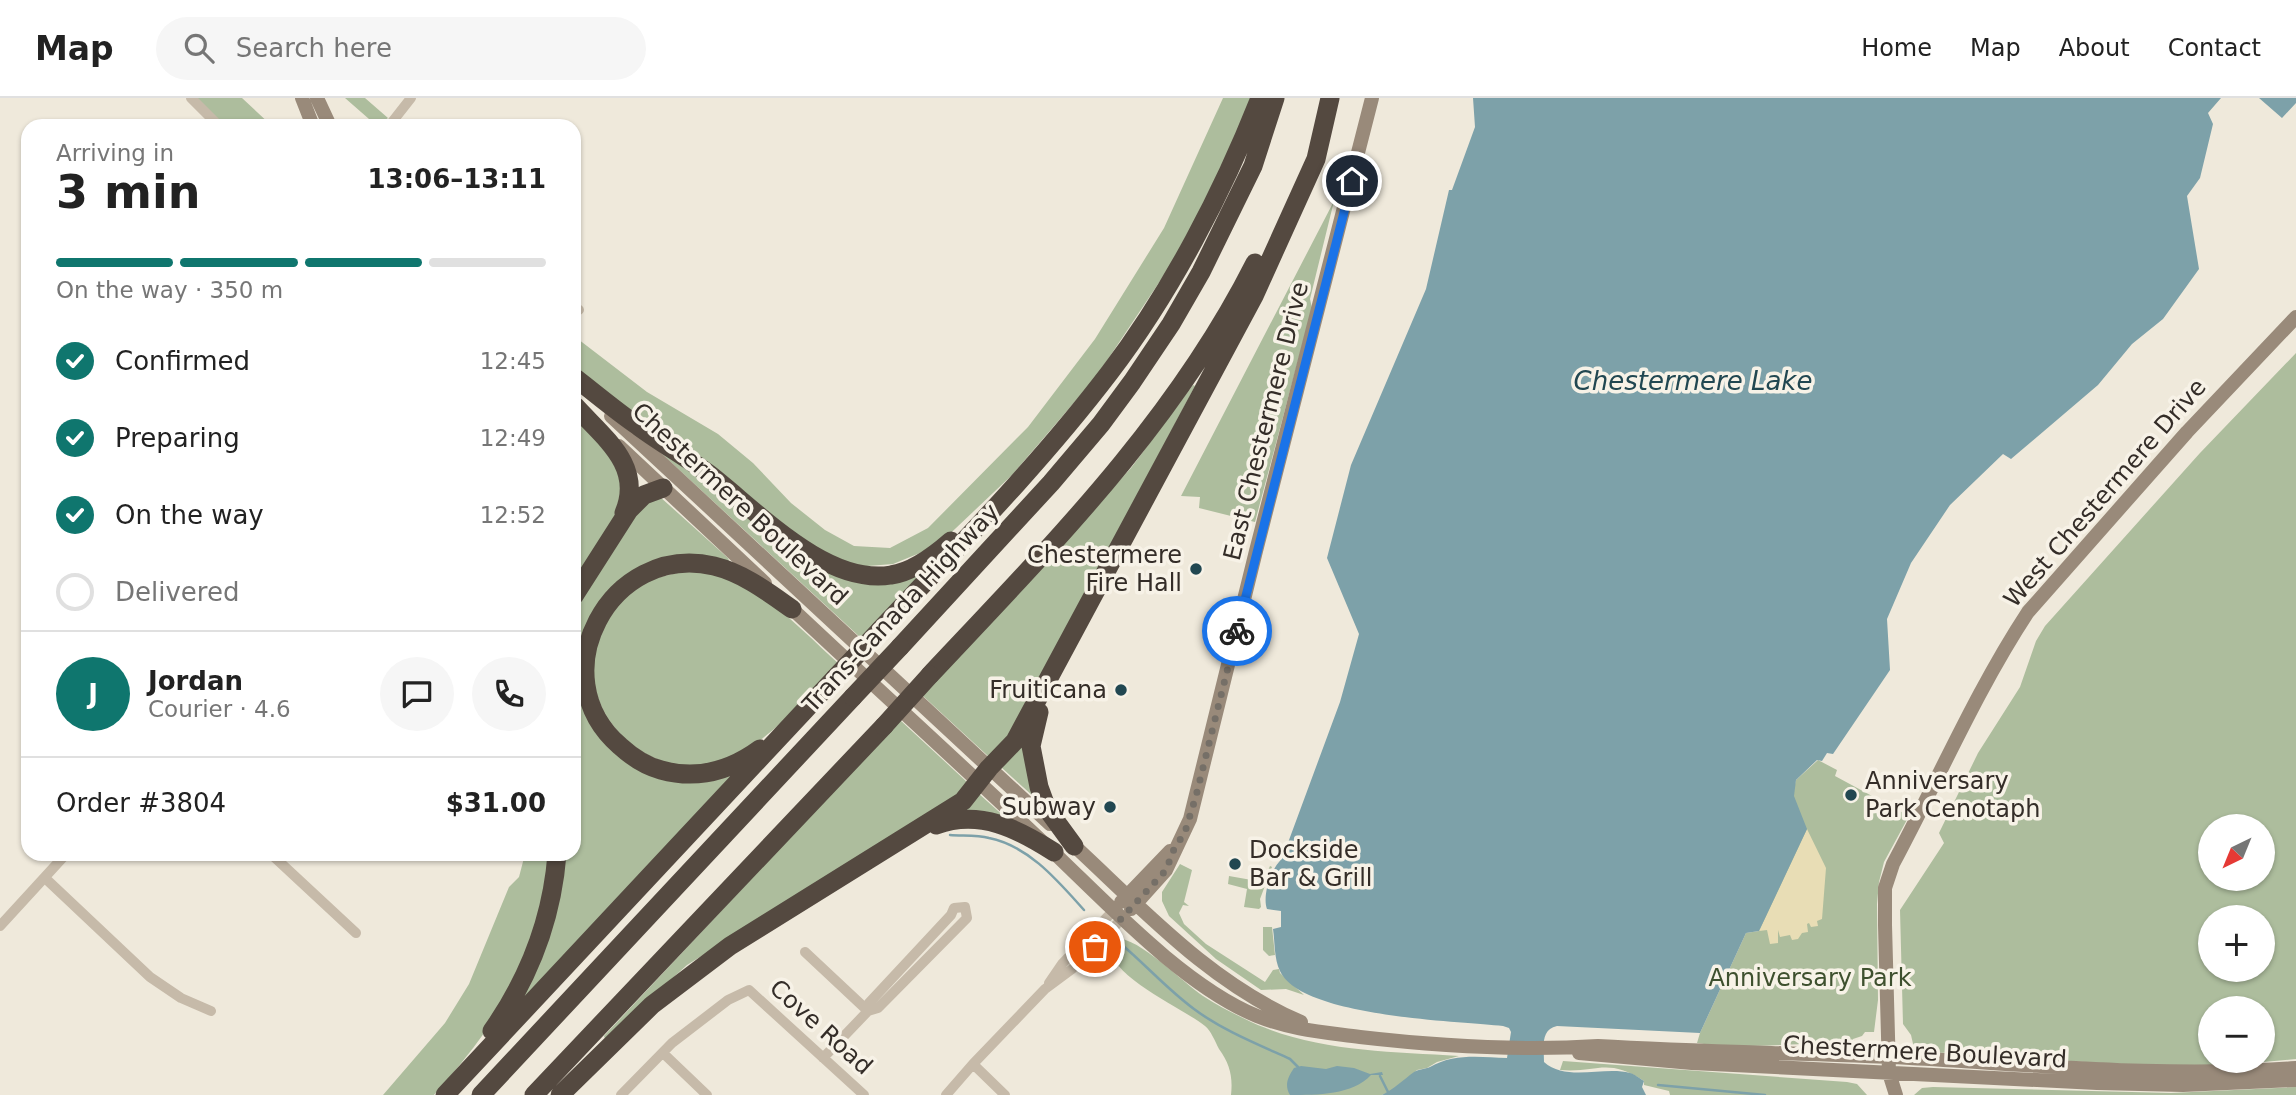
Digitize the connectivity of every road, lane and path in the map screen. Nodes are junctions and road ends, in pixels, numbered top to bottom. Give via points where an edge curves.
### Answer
1 (191, 98) edge
2 (302, 98) edge
3 (317, 98) edge
4 (411, 98) edge
5 (1260, 98) edge
6 (1275, 98) edge
7 (1329, 98) edge
8 (1372, 98) edge
9 (212, 119) edge
10 (310, 119) edge
11 (327, 119) edge
12 (394, 119) edge
13 (2296, 317) edge
14 (581, 384) edge
15 (581, 386) edge
16 (581, 411) edge
17 (581, 412) edge
18 (1018, 483) junction
19 (663, 488) junction
20 (618, 527) junction
21 (581, 585) edge
22 (792, 609) junction
23 (831, 620) junction
24 (1046, 684) junction
25 (794, 722) junction
26 (984, 775) junction
27 (916, 832) junction
28 (1074, 846) junction
29 (1054, 852) junction
30 (60, 861) edge
31 (279, 861) edge
32 (556, 861) edge
33 (45, 878) junction
34 (1131, 900) junction
35 (1118, 914) junction
36 (0, 926) edge
37 (356, 933) dead end
38 (805, 952) dead end
39 (211, 1011) dead end
40 (868, 1011) junction
41 (1325, 1032) junction
42 (663, 1053) junction
43 (823, 1058) junction
44 (972, 1064) junction
45 (1889, 1065) junction
46 (2296, 1068) edge
47 (459, 1079) junction
48 (2296, 1080) edge
49 (445, 1095) edge
50 (481, 1095) edge
51 (534, 1095) edge
52 (560, 1095) edge
53 (621, 1095) edge
54 (708, 1095) edge
55 (864, 1095) edge
56 (946, 1095) edge
57 (1005, 1095) edge
58 (1883, 1095) edge
59 (1896, 1095) edge

1 - 9 street
2 - 10 main road
3 - 11 main road
4 - 12 street
5 - 18 highway via 1186,255 1158,302 1110,372
6 - 50 highway, Trans-Canada Highway, bridge via 1253,166 1201,272 1171,324 1101,424 900,647
7 - 24 highway via 1316,159 1254,296
7 - 51 highway, bridge via 1296,180 1227,317 1152,427 1066,529 884,726
8 - 34 main road, East Chestermere Drive via 1194,808 1174,849
13 - 45 main road, West Chestermere Drive via 2053,581 2008,642 1887,877
14 - 18 highway via 705,471 804,551 849,571 891,575 914,567 937,553
15 - 23 main road, Chestermere Boulevard
16 - 19 main road, Chestermere Boulevard
17 - 20 highway via 628,472 630,494
18 - 25 highway, bridge
19 - 20 highway via 644,495
19 - 22 main road, Chestermere Boulevard
19 - 23 main road via 687,499 786,587
20 - 21 highway
22 - 25 highway via 727,570 695,564 667,566 637,577 613,597 590,635 585,663 588,693 601,725 626,751 668,772 698,774 727,768 753,755
22 - 26 main road, Chestermere Boulevard
23 - 26 main road, Chestermere Boulevard
24 - 26 highway via 1015,741
24 - 28 highway via 1031,746 1047,809
25 - 47 highway
26 - 27 highway via 963,801
26 - 28 main road, Chestermere Boulevard
26 - 29 main road, Chestermere Boulevard
27 - 29 highway via 957,820 984,820 1023,832
27 - 52 highway via 730,946 652,1005
28 - 34 main road, Chestermere Boulevard
29 - 35 main road, Chestermere Boulevard
30 - 33 street
31 - 37 street
32 - 47 highway via 544,927 524,979
33 - 36 street
33 - 39 street via 150,977
34 - 35 main road, East Chestermere Drive
34 - 41 main road, Chestermere Boulevard via 1221,978
35 - 41 main road, Chestermere Boulevard via 1238,1007 1295,1029
35 - 44 street via 1072,969 1045,989
38 - 40 street
40 - 40 street via 878,1008 967,918 965,907 954,908 869,1003
40 - 43 street
41 - 45 main road, Chestermere Boulevard via 1647,1060
42 - 43 street, Cove Road via 728,1000 749,990
42 - 53 street, Cove Road
42 - 54 street
43 - 55 street, Cove Road
44 - 56 street
44 - 57 street
45 - 46 main road, Chestermere Boulevard via 2205,1073
45 - 48 main road, Chestermere Boulevard via 2146,1085
45 - 58 main road, West Chestermere Drive
45 - 59 main road, West Chestermere Drive
47 - 49 highway

